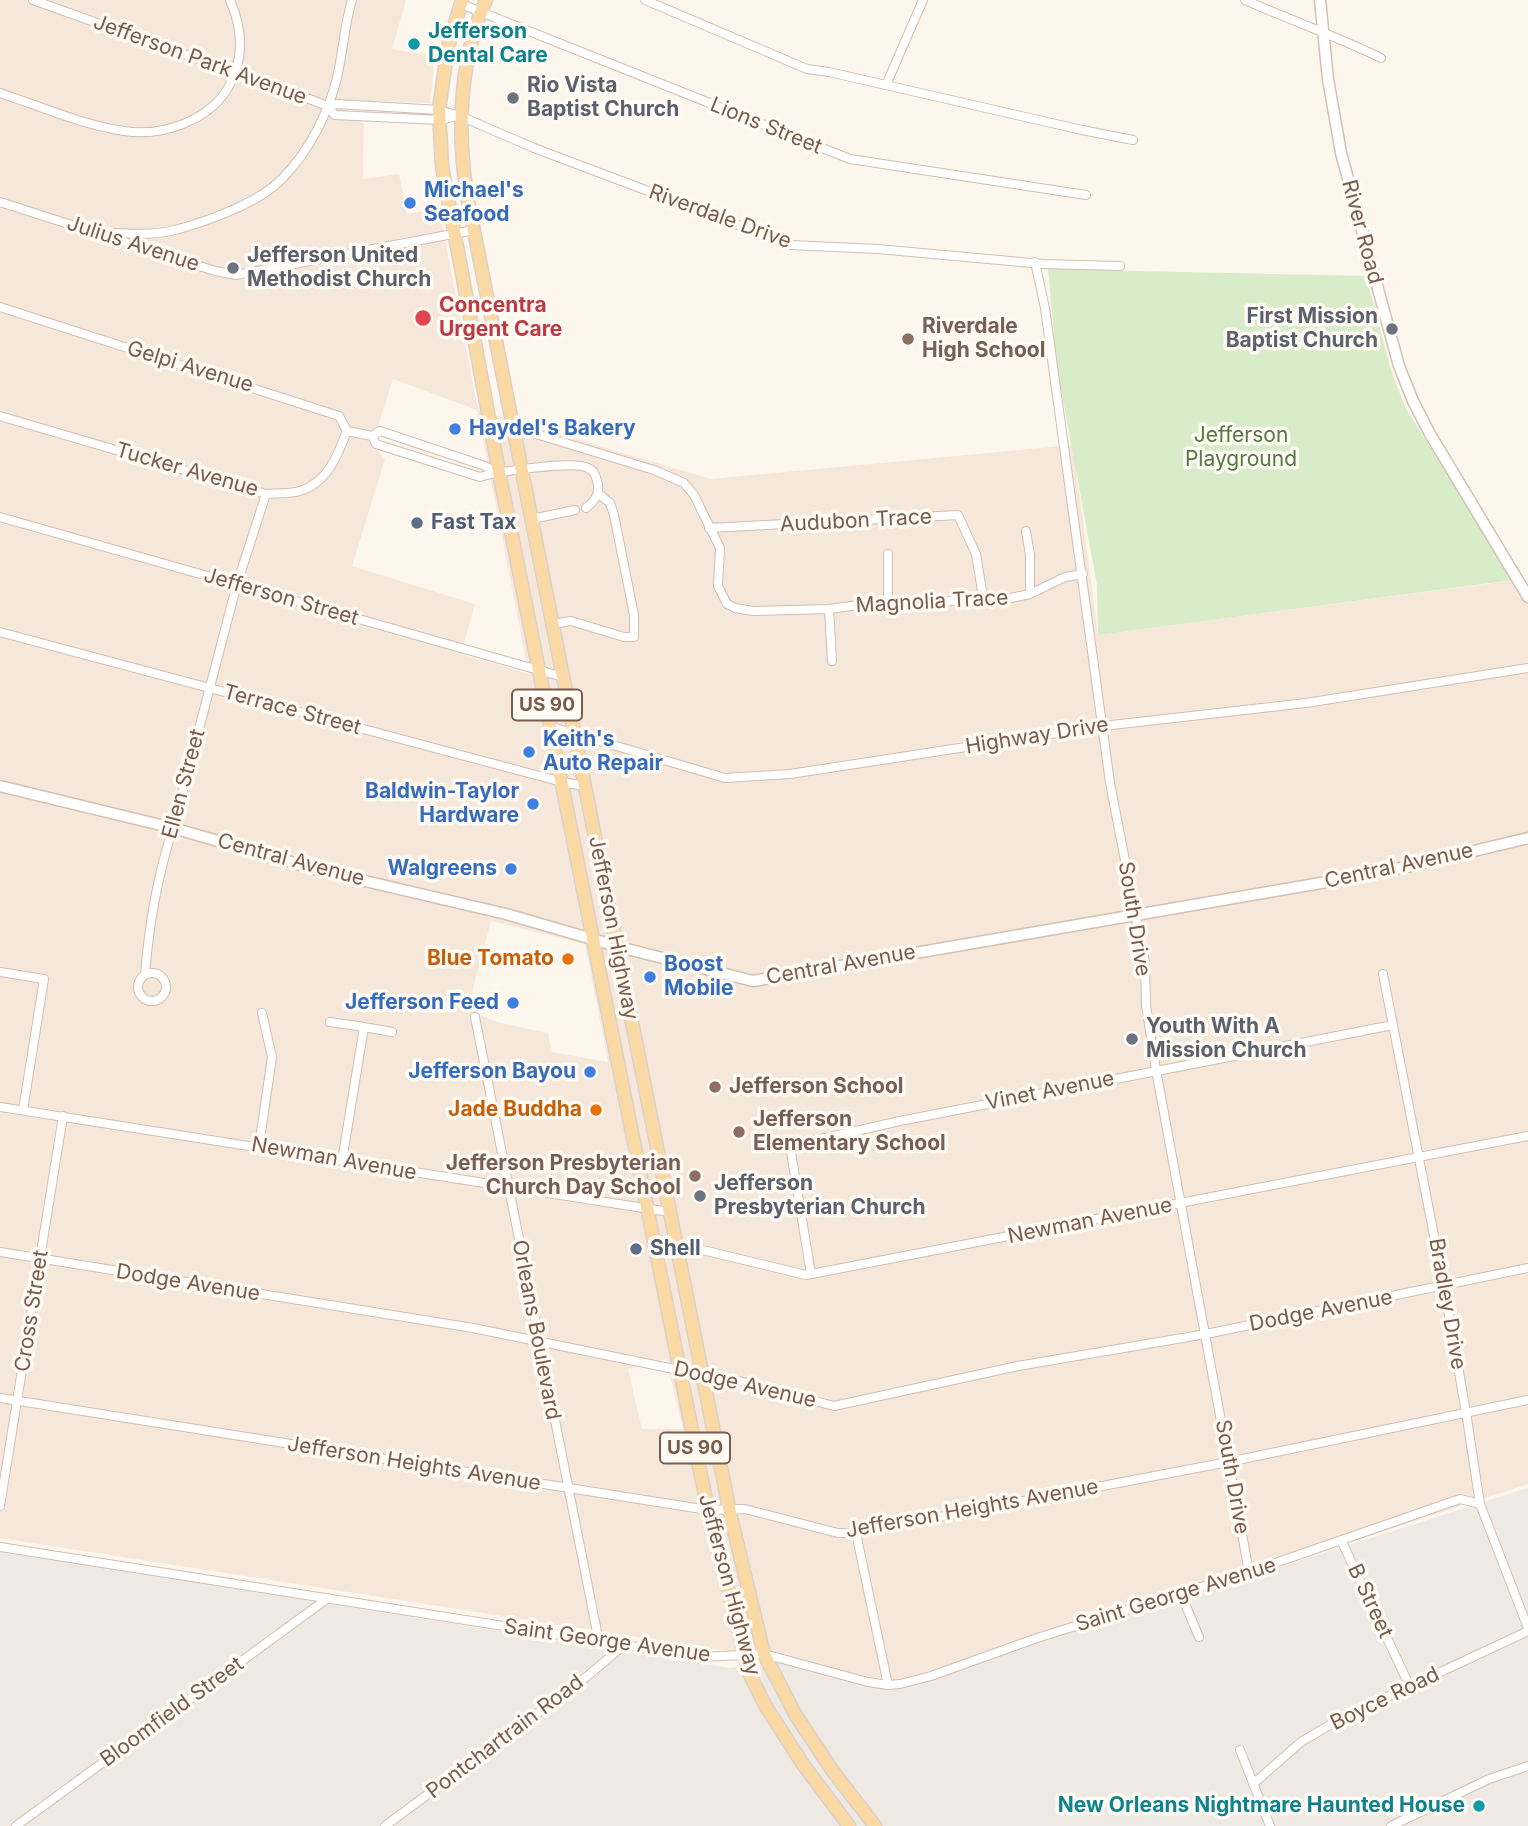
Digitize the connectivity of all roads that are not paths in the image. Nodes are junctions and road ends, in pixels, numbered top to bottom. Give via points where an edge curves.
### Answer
1 (33, 0) edge
2 (230, 0) edge
3 (352, 0) edge
4 (645, 0) edge
5 (673, 0) edge
6 (923, 0) edge
7 (1245, 0) edge
8 (1320, 0) edge
9 (462, 2) edge
10 (484, 6) edge
11 (668, 10) junction
12 (1323, 30) junction
13 (1381, 58) dead end
14 (236, 73) junction
15 (886, 85) junction
16 (0, 93) edge
17 (327, 106) junction
18 (440, 115) junction
19 (460, 116) junction
20 (1133, 140) dead end
21 (1086, 195) dead end
22 (0, 202) edge
23 (474, 230) junction
24 (99, 232) junction
25 (454, 234) junction
26 (1035, 262) junction
27 (1120, 266) dead end
28 (0, 307) edge
29 (0, 416) edge
30 (513, 427) junction
31 (347, 431) junction
32 (372, 436) junction
33 (522, 470) junction
34 (497, 472) junction
35 (598, 493) junction
36 (266, 494) junction
37 (586, 509) dead end
38 (575, 510) dead end
39 (0, 517) edge
40 (531, 519) junction
41 (709, 528) junction
42 (1026, 531) dead end
43 (888, 554) dead end
44 (1083, 574) junction
45 (237, 584) junction
46 (1030, 594) junction
47 (983, 597) junction
48 (1528, 597) edge
49 (888, 601) junction
50 (829, 609) junction
51 (553, 624) junction
52 (0, 632) edge
53 (832, 661) dead end
54 (1528, 668) edge
55 (541, 670) junction
56 (563, 677) junction
57 (209, 688) junction
58 (1103, 726) junction
59 (552, 727) junction
60 (574, 732) junction
61 (562, 782) junction
62 (0, 786) edge
63 (585, 786) junction
64 (173, 828) junction
65 (1528, 838) edge
66 (1135, 915) junction
67 (593, 938) junction
68 (617, 946) junction
69 (0, 972) edge
70 (1383, 974) dead end
71 (145, 975) dead end
72 (262, 1013) dead end
73 (475, 1017) dead end
74 (330, 1022) dead end
75 (1393, 1025) junction
76 (364, 1027) junction
77 (392, 1032) dead end
78 (1156, 1070) junction
79 (0, 1107) edge
80 (23, 1110) junction
81 (63, 1116) junction
82 (1528, 1136) edge
83 (259, 1146) junction
84 (1419, 1156) junction
85 (342, 1161) junction
86 (508, 1187) junction
87 (1181, 1203) junction
88 (648, 1209) junction
89 (668, 1212) junction
90 (653, 1238) junction
91 (674, 1243) junction
92 (0, 1252) edge
93 (40, 1259) junction
94 (1528, 1268) edge
95 (811, 1274) junction
96 (1444, 1287) junction
97 (1206, 1334) junction
98 (537, 1340) junction
99 (679, 1370) junction
100 (701, 1371) junction
101 (0, 1398) edge
102 (17, 1400) junction
103 (1528, 1400) edge
104 (1466, 1412) junction
105 (1228, 1462) junction
106 (568, 1488) junction
107 (0, 1501) edge
108 (1480, 1504) junction
109 (708, 1510) junction
110 (729, 1510) junction
111 (856, 1533) junction
112 (1342, 1542) junction
113 (0, 1548) edge
114 (1249, 1573) junction
115 (1180, 1592) junction
116 (328, 1598) junction
117 (1528, 1630) edge
118 (1199, 1637) dead end
119 (598, 1642) junction
120 (623, 1646) junction
121 (764, 1654) junction
122 (744, 1656) junction
123 (888, 1685) junction
124 (1410, 1687) junction
125 (1240, 1750) dead end
126 (1528, 1766) edge
127 (1253, 1784) junction
128 (870, 1824) edge
129 (16, 1826) edge
130 (386, 1826) edge
131 (849, 1826) edge
132 (1270, 1826) edge
133 (1391, 1826) edge

1 - 14 street, Jefferson Park Avenue
2 - 14 street via 242,50
3 - 17 street
4 - 11 street
5 - 11 street
6 - 15 street
7 - 12 street
8 - 12 main road, River Road
9 - 10 street, Lions Street
9 - 18 main road, Jefferson Highway / US 90 via 448,47
10 - 19 main road, Jefferson Highway / US 90 via 470,44
10 - 21 street, Lions Street via 850,159
11 - 15 street via 807,69
12 - 13 street
12 - 48 main road, River Road via 1341,153 1399,366 1430,434
14 - 16 street via 221,99 206,112 183,124 149,132 103,127
14 - 17 street, Jefferson Park Avenue
15 - 20 street
17 - 18 street, Jefferson Park Avenue
17 - 24 street via 291,169 272,188 175,230
18 - 19 street, Jefferson Park Avenue
18 - 25 main road, Jefferson Highway / US 90 via 442,166
19 - 23 main road, Jefferson Highway / US 90 via 461,156
19 - 26 street, Riverdale Drive via 791,245
22 - 24 street, Julius Avenue
23 - 25 street, Julius Avenue
23 - 30 main road, Jefferson Highway / US 90
24 - 25 street, Julius Avenue via 236,275
25 - 34 main road, Jefferson Highway / US 90
26 - 27 street, Riverdale Drive
26 - 44 street, South Drive
28 - 31 street, Gelpi Avenue via 340,416
29 - 36 street, Tucker Avenue
30 - 33 main road, Jefferson Highway / US 90
30 - 41 street via 684,483
31 - 32 street, Gelpi Avenue
31 - 36 street, Tucker Avenue via 336,459 313,484 299,491
32 - 34 street, Gelpi Avenue via 380,431
32 - 34 street, Gelpi Avenue via 376,444 480,477
33 - 34 street, Gelpi Avenue
33 - 35 street, Gelpi Avenue via 572,464 588,467 595,474
33 - 40 main road, Jefferson Highway / US 90
34 - 55 main road, Jefferson Highway / US 90
35 - 37 street
35 - 51 street via 610,503 621,543 634,637 570,621
36 - 45 street, Ellen Street
38 - 40 street
39 - 45 street, Jefferson Street
40 - 51 main road, Jefferson Highway / US 90
41 - 47 street, Audubon Trace via 958,515 976,554
41 - 50 street via 720,548 718,586 727,604 753,611
42 - 46 street
43 - 49 street
44 - 46 street, Magnolia Trace via 1065,577
44 - 58 street, South Drive
45 - 55 street, Jefferson Street
45 - 57 street, Ellen Street
46 - 47 street, Magnolia Trace
47 - 49 street, Magnolia Trace via 928,604
49 - 50 street, Magnolia Trace
50 - 53 street, Magnolia Trace
51 - 56 main road, Jefferson Highway / US 90
52 - 57 street, Terrace Street
54 - 58 street, Highway Drive via 1306,703
55 - 56 street, Jefferson Street
55 - 59 main road, Jefferson Highway / US 90
56 - 60 main road, Jefferson Highway / US 90
57 - 61 street, Terrace Street
57 - 64 street, Ellen Street
58 - 60 street, Highway Drive via 790,774 724,778
58 - 66 street, South Drive
59 - 60 street, Highway Drive
59 - 61 main road, Jefferson Highway / US 90
60 - 63 main road, Jefferson Highway / US 90
61 - 63 street, Terrace Street
61 - 67 main road, Jefferson Highway / US 90
62 - 64 main road, Central Avenue
63 - 68 main road, Jefferson Highway / US 90
64 - 67 main road, Central Avenue via 318,870
64 - 71 street, Ellen Street via 152,902
65 - 66 main road, Central Avenue via 1411,866
66 - 68 main road, Central Avenue via 754,981
66 - 78 street, South Drive
67 - 68 main road, Central Avenue
67 - 88 main road, Jefferson Highway / US 90
68 - 89 main road, Jefferson Highway / US 90
69 - 80 street via 44,979
70 - 75 street, Bradley Drive
72 - 83 street via 272,1057
73 - 86 street, Orleans Boulevard
74 - 76 street
75 - 78 street, Vinet Avenue
75 - 84 street, Bradley Drive
76 - 77 street
76 - 85 street
78 - 87 street, South Drive
78 - 95 street, Vinet Avenue via 790,1146
79 - 80 street, Newman Avenue
80 - 81 street, Newman Avenue
81 - 83 street, Newman Avenue
81 - 93 street, Cross Street
82 - 84 street, Newman Avenue
83 - 85 street, Newman Avenue
84 - 87 street, Newman Avenue
84 - 96 street, Bradley Drive
85 - 86 street, Newman Avenue
86 - 88 street, Newman Avenue
86 - 98 street, Orleans Boulevard
87 - 95 street, Newman Avenue
87 - 97 street, South Drive
88 - 89 street, Newman Avenue
88 - 90 main road, Jefferson Highway / US 90
89 - 91 main road, Jefferson Highway / US 90
90 - 91 street, Newman Avenue
90 - 99 main road, Jefferson Highway / US 90
91 - 95 street, Newman Avenue
91 - 100 main road, Jefferson Highway / US 90
92 - 93 street, Dodge Avenue
93 - 98 street, Dodge Avenue
93 - 102 street, Cross Street
94 - 96 street, Dodge Avenue
96 - 97 street, Dodge Avenue
96 - 104 street, Bradley Drive
97 - 100 street, Dodge Avenue via 1018,1366 834,1406
97 - 105 street, South Drive
98 - 99 street, Dodge Avenue
98 - 106 street, Orleans Boulevard
99 - 100 street, Dodge Avenue
99 - 109 main road, Jefferson Highway / US 90
100 - 110 main road, Jefferson Highway / US 90
101 - 102 street, Jefferson Heights Avenue
102 - 106 street, Jefferson Heights Avenue
102 - 107 street, Cross Street
103 - 104 street, Jefferson Heights Avenue
104 - 105 street, Jefferson Heights Avenue
104 - 108 street, Bradley Drive
105 - 111 street, Jefferson Heights Avenue
105 - 114 street, South Drive
106 - 109 street, Jefferson Heights Avenue
106 - 119 street, Orleans Boulevard
108 - 112 street, Saint George Avenue via 1461,1499
108 - 117 street, Bradley Drive
109 - 110 street, Jefferson Heights Avenue
109 - 122 main road, Jefferson Highway / US 90
110 - 111 street, Jefferson Heights Avenue via 746,1509 838,1533
110 - 121 main road, Jefferson Highway / US 90
111 - 123 street
112 - 114 street, Saint George Avenue
112 - 124 street, B Street
113 - 116 street, Saint George Avenue
114 - 115 street, Saint George Avenue
115 - 118 street
115 - 123 street, Saint George Avenue via 931,1676
116 - 119 street, Saint George Avenue
116 - 129 street, Bloomfield Street
117 - 124 street, Boyce Road
119 - 120 street, Saint George Avenue
120 - 122 street, Saint George Avenue via 701,1657
120 - 130 street, Pontchartrain Road
121 - 122 street, Saint George Avenue
121 - 123 street, Saint George Avenue
121 - 128 main road, Jefferson Highway / US 90 via 795,1714
122 - 131 main road, Jefferson Highway / US 90 via 777,1725
124 - 127 street, Boyce Road via 1301,1742
125 - 127 street
126 - 133 street via 1489,1779
127 - 132 street

